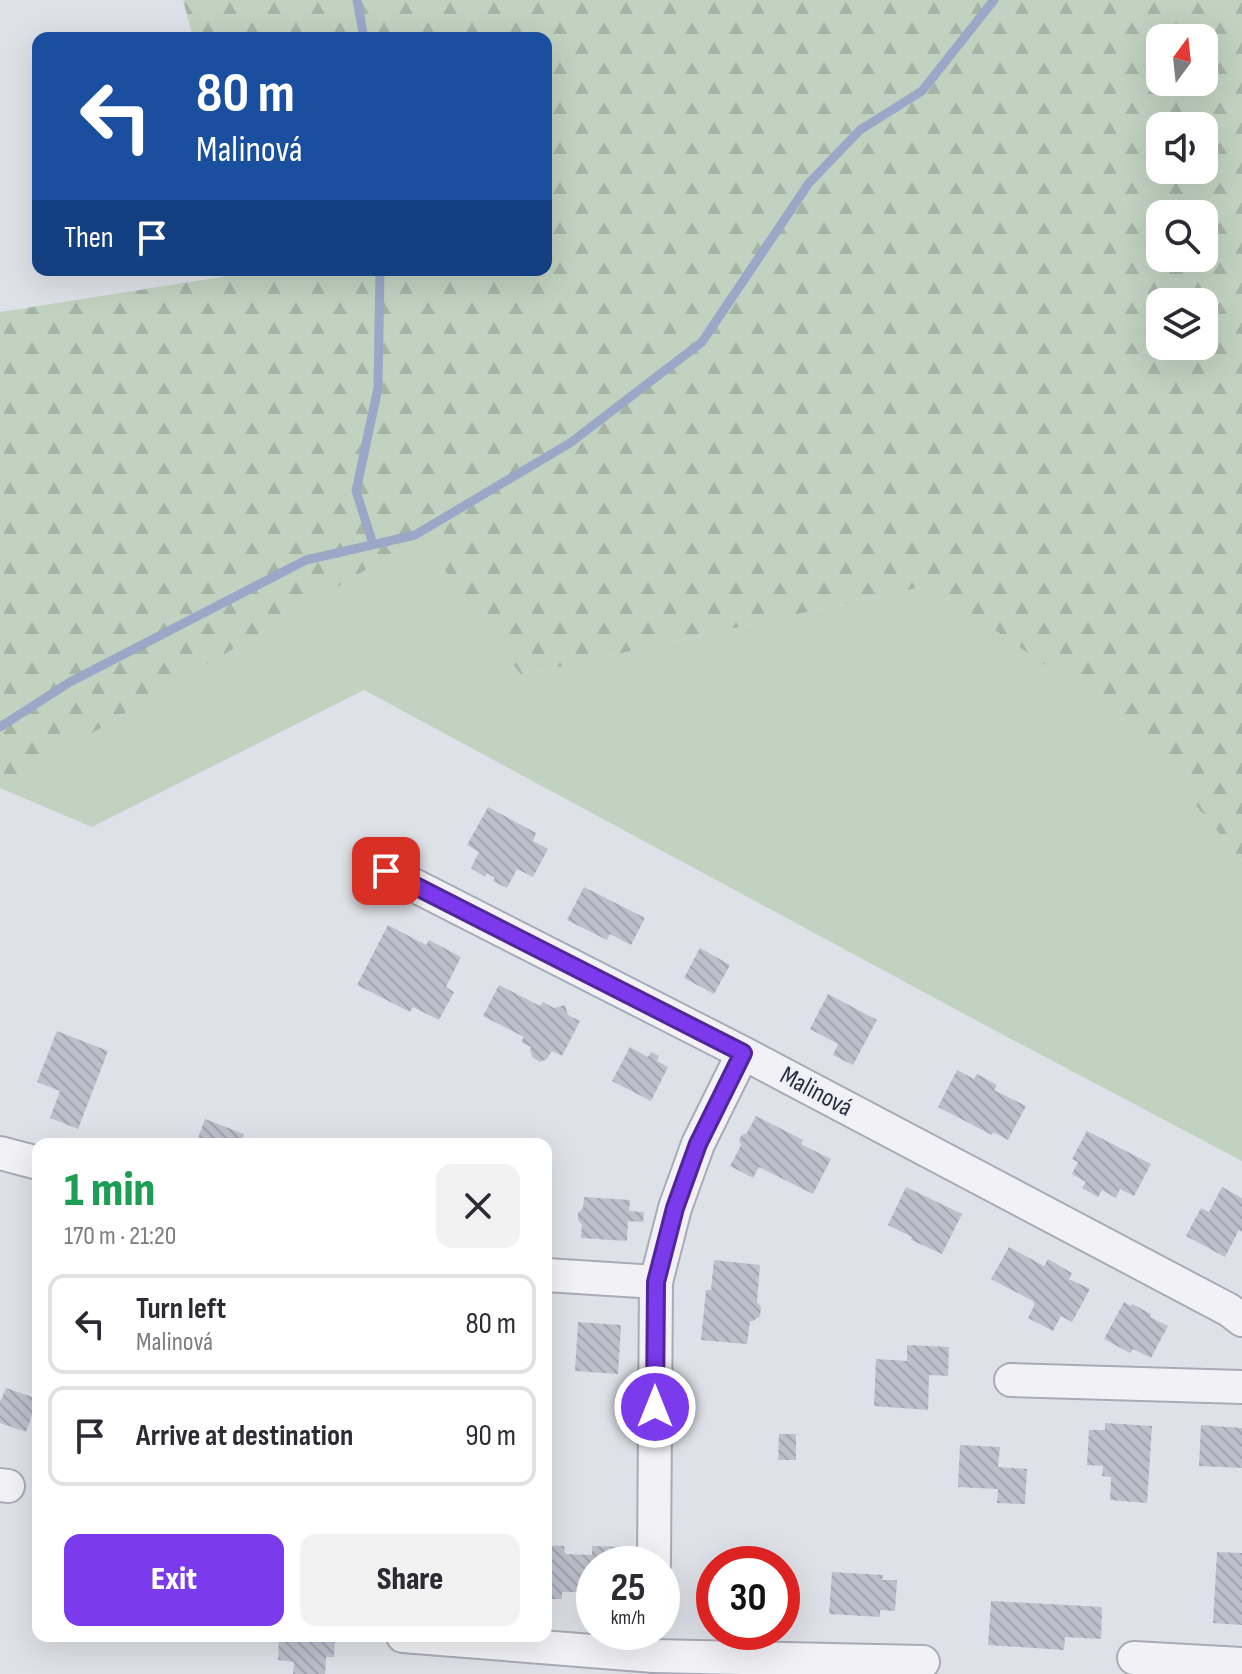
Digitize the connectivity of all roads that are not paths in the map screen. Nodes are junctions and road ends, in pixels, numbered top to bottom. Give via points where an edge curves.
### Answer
1 (386, 871) dead end
2 (743, 1053) junction
3 (0, 1153) edge
4 (32, 1161) edge
5 (552, 1275) edge
6 (656, 1282) junction
7 (1242, 1320) edge
8 (1011, 1380) dead end
9 (1242, 1387) edge
10 (654, 1546) edge
11 (487, 1642) edge
12 (654, 1654) edge
13 (1134, 1658) dead end
14 (923, 1662) dead end
15 (1242, 1664) edge

1 - 2 street, Malinová
2 - 6 street via 698,1144
2 - 7 street, Malinová
3 - 4 street
5 - 6 street
6 - 10 street
8 - 9 street
11 - 12 street
12 - 14 street
13 - 15 street

